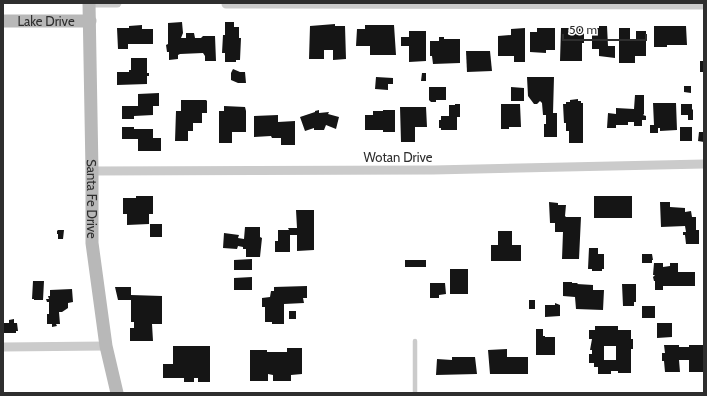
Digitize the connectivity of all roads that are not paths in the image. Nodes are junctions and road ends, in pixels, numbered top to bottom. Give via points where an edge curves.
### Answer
1 (89, 3) edge
2 (117, 3) edge
3 (226, 4) edge
4 (704, 5) edge
5 (3, 21) edge
6 (90, 21) junction
7 (704, 164) edge
8 (92, 171) junction
9 (415, 342) dead end
10 (106, 346) junction
11 (3, 347) edge
12 (117, 393) edge
13 (415, 393) edge

1 - 2 street
1 - 6 main road, Santa Fe Drive
3 - 4 street
5 - 6 main road, Lake Drive
6 - 8 main road, Santa Fe Drive
7 - 8 street, Wotan Drive via 433,170
8 - 10 main road, Santa Fe Drive via 92,242
9 - 13 lane
10 - 11 street
10 - 12 main road, Santa Fe Drive

